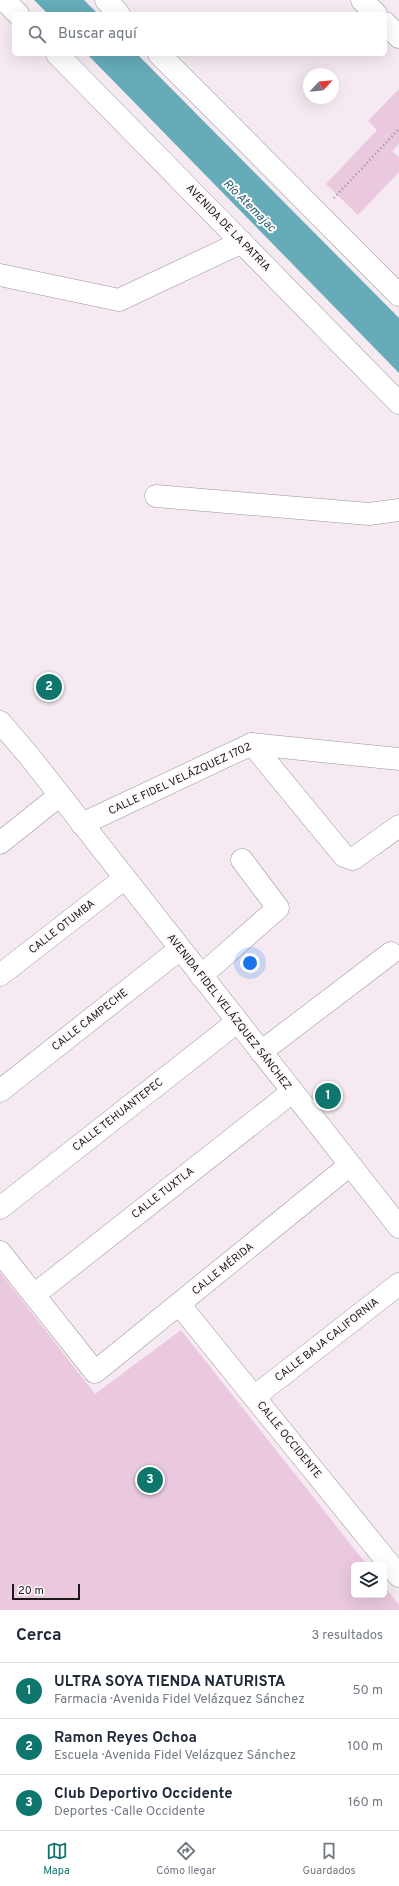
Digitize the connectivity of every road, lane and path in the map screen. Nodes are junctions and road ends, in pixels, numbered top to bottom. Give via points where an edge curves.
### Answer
1 (4, 0) edge
2 (106, 0) edge
3 (362, 0) edge
4 (16, 12) edge
5 (117, 12) edge
6 (374, 12) edge
7 (387, 25) edge
8 (399, 37) edge
9 (59, 56) edge
10 (161, 56) edge
11 (399, 129) edge
12 (319, 215) junction
13 (242, 242) junction
14 (0, 275) edge
15 (399, 295) edge
16 (399, 402) edge
17 (156, 496) dead end
18 (399, 510) edge
19 (0, 722) edge
20 (0, 740) edge
21 (252, 744) junction
22 (399, 759) edge
23 (60, 795) junction
24 (82, 824) junction
25 (399, 826) edge
26 (0, 843) edge
27 (242, 860) dead end
28 (125, 878) junction
29 (180, 949) junction
30 (391, 953) dead end
31 (0, 975) edge
32 (201, 976) junction
33 (237, 1022) junction
34 (261, 1052) junction
35 (0, 1091) edge
36 (292, 1092) junction
37 (350, 1165) junction
38 (0, 1208) edge
39 (399, 1227) edge
40 (0, 1252) edge
41 (399, 1284) edge
42 (34, 1295) junction
43 (179, 1304) junction
44 (254, 1396) junction
45 (398, 1572) edge

1 - 4 street
2 - 5 street
3 - 6 street
7 - 8 street
9 - 13 street, AVENIDA DE LA PATRIA
10 - 12 street
11 - 12 path
12 - 15 street
13 - 14 street via 119,300
13 - 16 street, AVENIDA DE LA PATRIA
17 - 18 street via 369,514
19 - 23 street, AVENIDA FIDEL VELÁZQUEZ SÁNCHEZ
20 - 23 street, AVENIDA FIDEL VELÁZQUEZ SÁNCHEZ
21 - 22 street, CALLE FIDEL VELÁZQUEZ 1702
21 - 24 street, CALLE FIDEL VELÁZQUEZ 1702
21 - 25 street via 344,856 353,860
23 - 24 street, AVENIDA FIDEL VELÁZQUEZ SÁNCHEZ
23 - 26 street
24 - 28 street, AVENIDA FIDEL VELÁZQUEZ SÁNCHEZ
27 - 32 street via 278,908
28 - 29 street, AVENIDA FIDEL VELÁZQUEZ SÁNCHEZ
28 - 31 street, CALLE OTUMBA
29 - 32 street, AVENIDA FIDEL VELÁZQUEZ SÁNCHEZ
29 - 35 street, CALLE CAMPECHE
30 - 34 street
32 - 33 street, AVENIDA FIDEL VELÁZQUEZ SÁNCHEZ
33 - 34 street, AVENIDA FIDEL VELÁZQUEZ SÁNCHEZ
33 - 38 street, CALLE TEHUANTEPEC
34 - 36 street, AVENIDA FIDEL VELÁZQUEZ SÁNCHEZ
36 - 37 street, AVENIDA FIDEL VELÁZQUEZ SÁNCHEZ
36 - 42 street, CALLE TUXTLA
37 - 39 street, AVENIDA FIDEL VELÁZQUEZ SÁNCHEZ
37 - 43 street, CALLE MÉRIDA
40 - 42 street
41 - 44 street, CALLE BAJA CALIFORNIA
42 - 43 street, CALLE MÉRIDA via 95,1372
43 - 44 street, CALLE OCCIDENTE
44 - 45 street, CALLE OCCIDENTE

